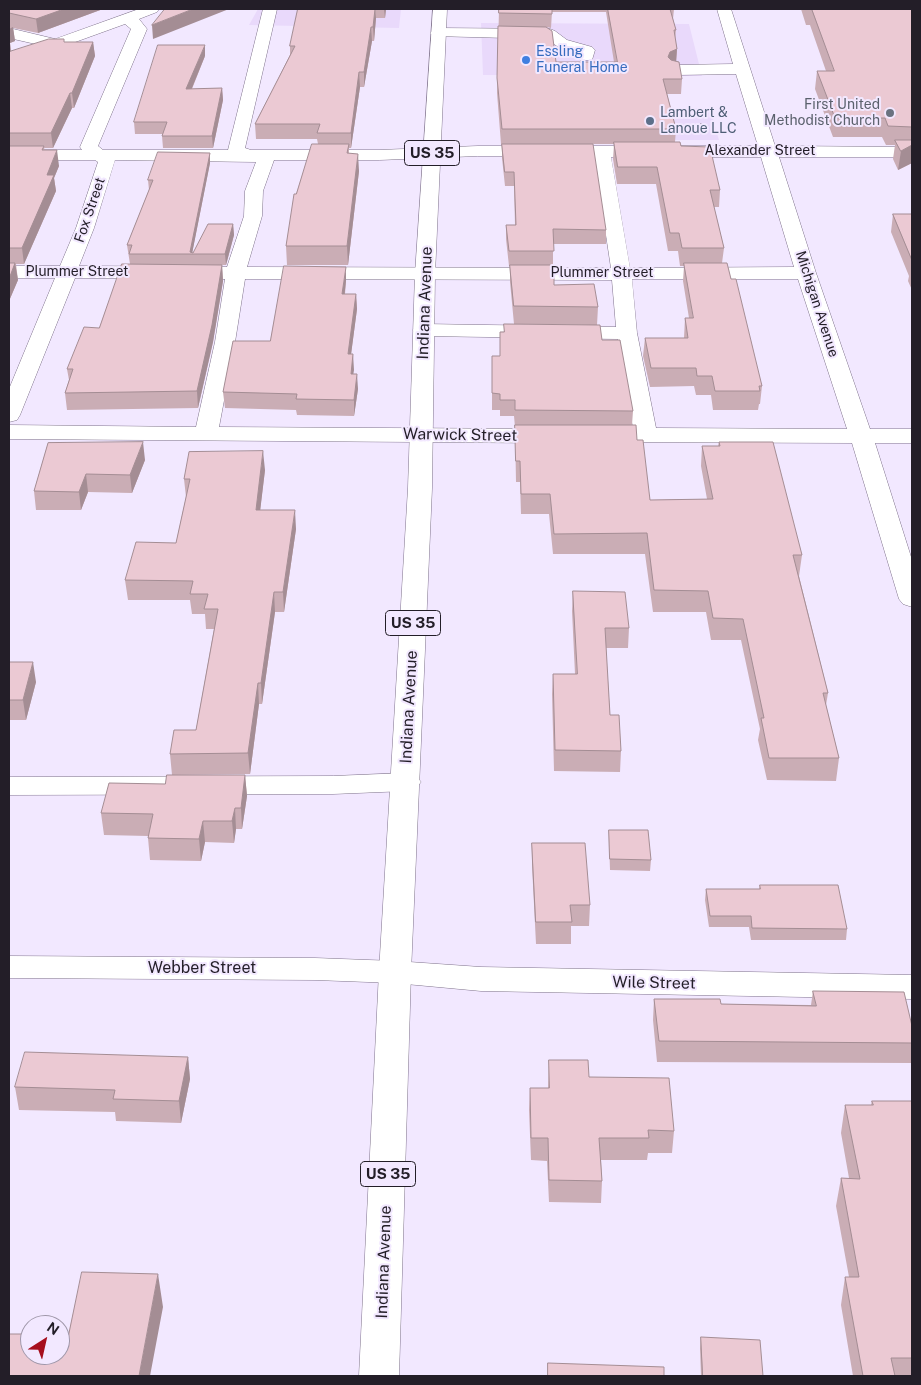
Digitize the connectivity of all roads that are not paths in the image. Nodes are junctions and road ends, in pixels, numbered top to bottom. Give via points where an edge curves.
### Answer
1 (152, 9) edge
2 (270, 9) edge
3 (440, 9) edge
4 (724, 9) edge
5 (126, 19) junction
6 (9, 33) edge
7 (438, 33) junction
8 (57, 44) junction
9 (586, 56) dead end
10 (9, 61) edge
11 (743, 69) junction
12 (677, 70) edge
13 (432, 151) junction
14 (603, 151) junction
15 (769, 151) junction
16 (912, 152) edge
17 (97, 154) junction
18 (9, 155) edge
19 (249, 155) junction
20 (9, 272) edge
21 (67, 272) junction
22 (236, 272) junction
23 (622, 273) junction
24 (806, 273) junction
25 (425, 274) junction
26 (423, 330) junction
27 (627, 333) junction
28 (9, 415) edge
29 (9, 432) edge
30 (206, 433) junction
31 (421, 434) junction
32 (646, 435) junction
33 (861, 436) junction
34 (912, 436) edge
35 (912, 599) edge
36 (406, 782) junction
37 (9, 786) edge
38 (9, 967) edge
39 (395, 972) junction
40 (912, 987) edge
41 (379, 1376) edge

1 - 5 street
2 - 19 street via 236,150
3 - 7 street, Indiana Avenue / US 35
4 - 11 street, Michigan Avenue
5 - 8 street
5 - 17 street, Fox Street via 136,23 138,28 89,147
6 - 8 street
7 - 9 street via 550,34 562,43 587,50
7 - 13 street, Indiana Avenue / US 35
8 - 10 street
11 - 12 street
11 - 15 street, Michigan Avenue
13 - 14 street, Alexander Street
13 - 19 street, Alexander Street via 379,155
13 - 25 street, Indiana Avenue / US 35
14 - 15 street, Alexander Street
14 - 23 street
15 - 16 street, Alexander Street
15 - 24 street, Michigan Avenue
17 - 18 street, Alexander Street
17 - 19 street, Alexander Street
17 - 21 street, Fox Street via 107,161
19 - 22 street via 266,159 254,191 253,216
20 - 21 street, Plummer Street
21 - 22 street, Plummer Street
21 - 28 street, Fox Street
22 - 25 street, Plummer Street
22 - 30 street
23 - 24 street, Plummer Street
23 - 25 street, Plummer Street
23 - 27 street
24 - 33 street, Michigan Avenue
25 - 26 street, Indiana Avenue / US 35
26 - 27 street
26 - 31 street, Indiana Avenue / US 35
27 - 32 street
29 - 30 street, Warwick Street
30 - 31 street, Warwick Street
31 - 32 street, Warwick Street
31 - 36 street, Indiana Avenue / US 35
32 - 33 street, Warwick Street
33 - 34 street, Warwick Street
33 - 35 street, Michigan Avenue
36 - 37 street
36 - 39 street, Indiana Avenue / US 35
38 - 39 street, Webber Street
39 - 40 street, Wile Street via 481,979
39 - 41 street, Indiana Avenue / US 35

